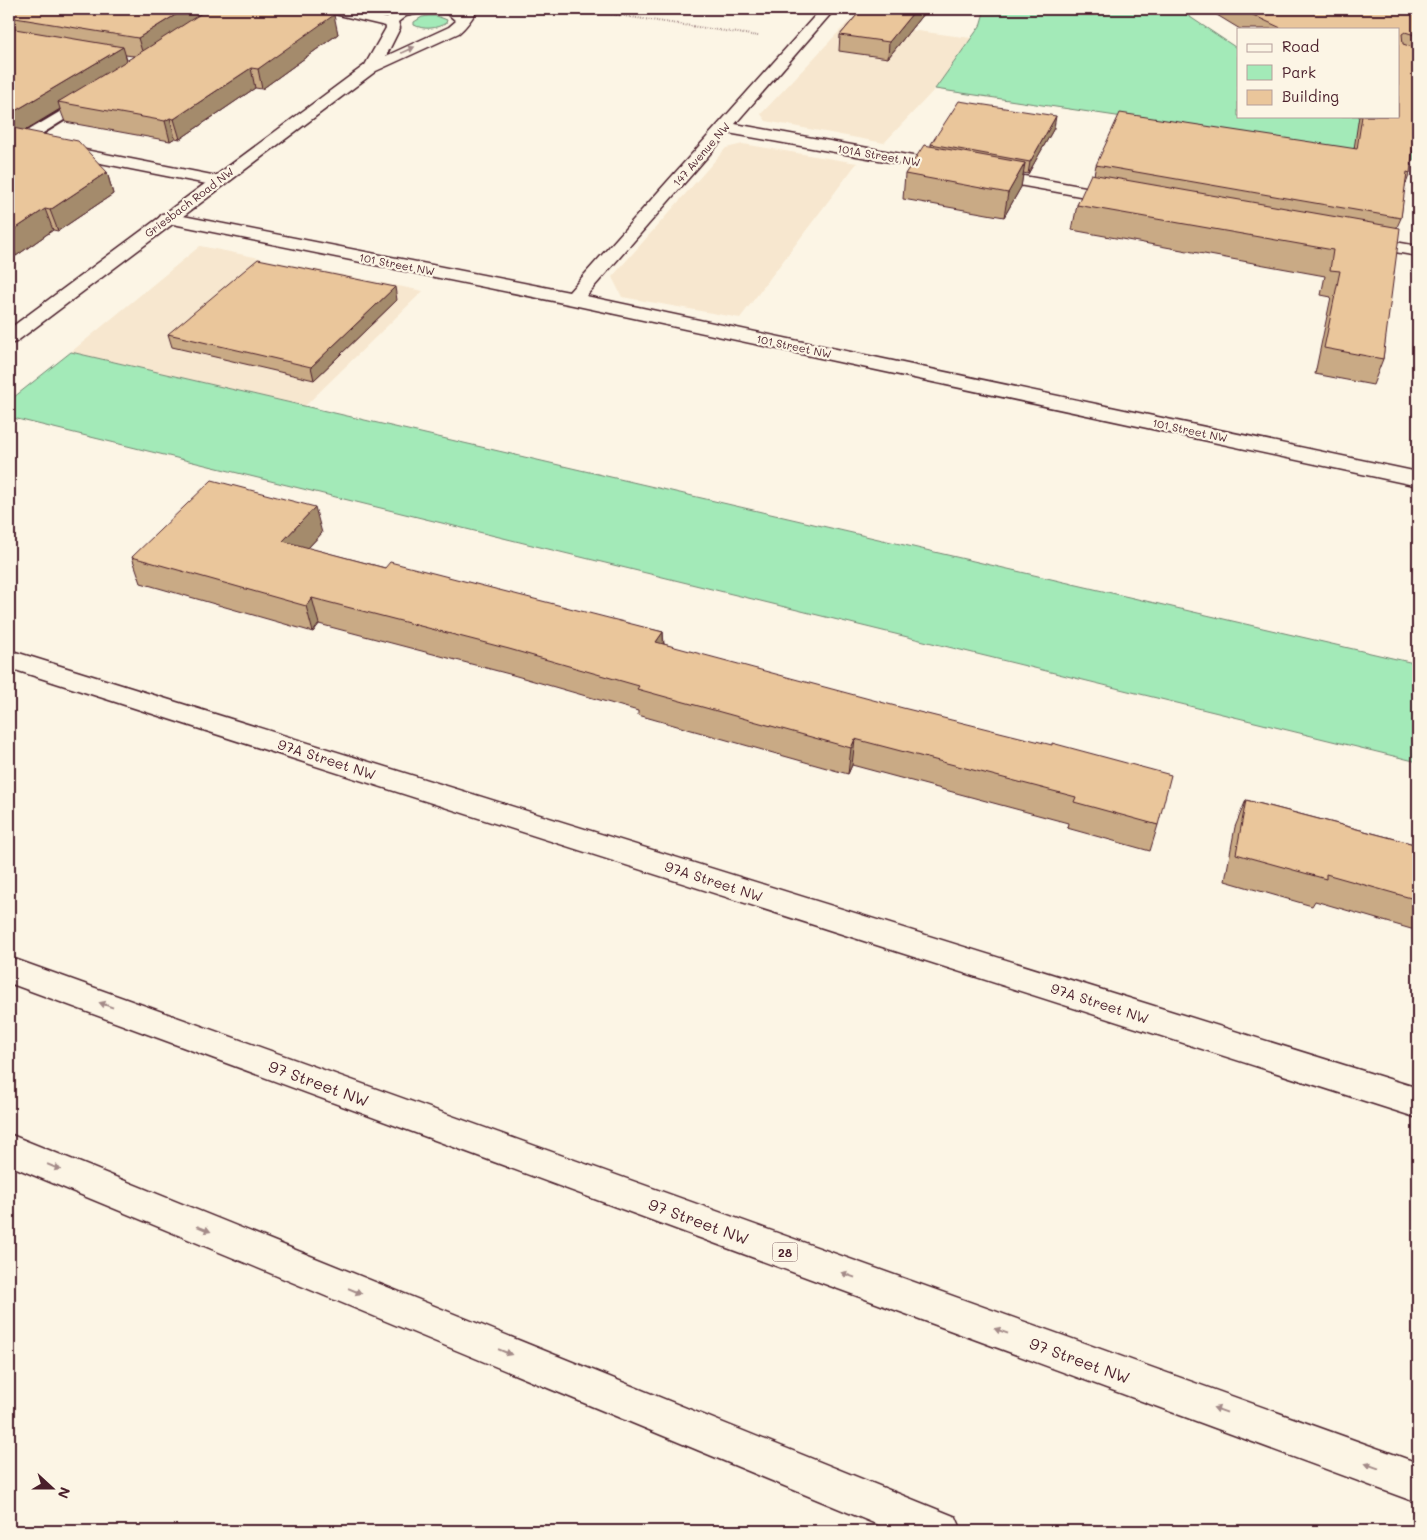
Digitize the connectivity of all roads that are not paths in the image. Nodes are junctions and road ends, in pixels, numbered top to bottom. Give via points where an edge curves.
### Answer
1 (331, 9) edge
2 (404, 9) edge
3 (418, 9) edge
4 (443, 9) edge
5 (828, 9) edge
6 (467, 13) edge
7 (400, 30) junction
8 (445, 33) junction
9 (371, 68) junction
10 (98, 93) edge
11 (724, 127) junction
12 (12, 143) edge
13 (217, 181) junction
14 (1135, 200) edge
15 (168, 218) junction
16 (1340, 237) edge
17 (1418, 251) edge
18 (573, 299) junction
19 (9, 338) edge
20 (1418, 479) edge
21 (9, 658) edge
22 (9, 970) edge
23 (1418, 1103) edge
24 (9, 1149) edge
25 (1418, 1483) edge
26 (942, 1531) edge

1 - 7 street
2 - 3 street
3 - 7 street via 394,17
4 - 6 street, Griesbach Road NW
5 - 11 street, 147 Avenue NW
6 - 8 street, Griesbach Road NW via 460,26
7 - 8 street
7 - 9 street, Griesbach Road NW via 388,39
9 -> 8 street, Griesbach Road NW
9 - 13 street, Griesbach Road NW
10 - 12 lane
11 - 14 street, 101A Street NW
11 - 18 street, 147 Avenue NW
12 - 13 street
13 - 15 street, Griesbach Road NW
15 - 18 street, 101 Street NW
15 - 19 street, Griesbach Road NW
16 - 17 street
18 - 20 street, 101 Street NW
21 - 23 street, 97A Street NW
25 -> 22 street, 97 Street NW / 28
24 -> 26 street

